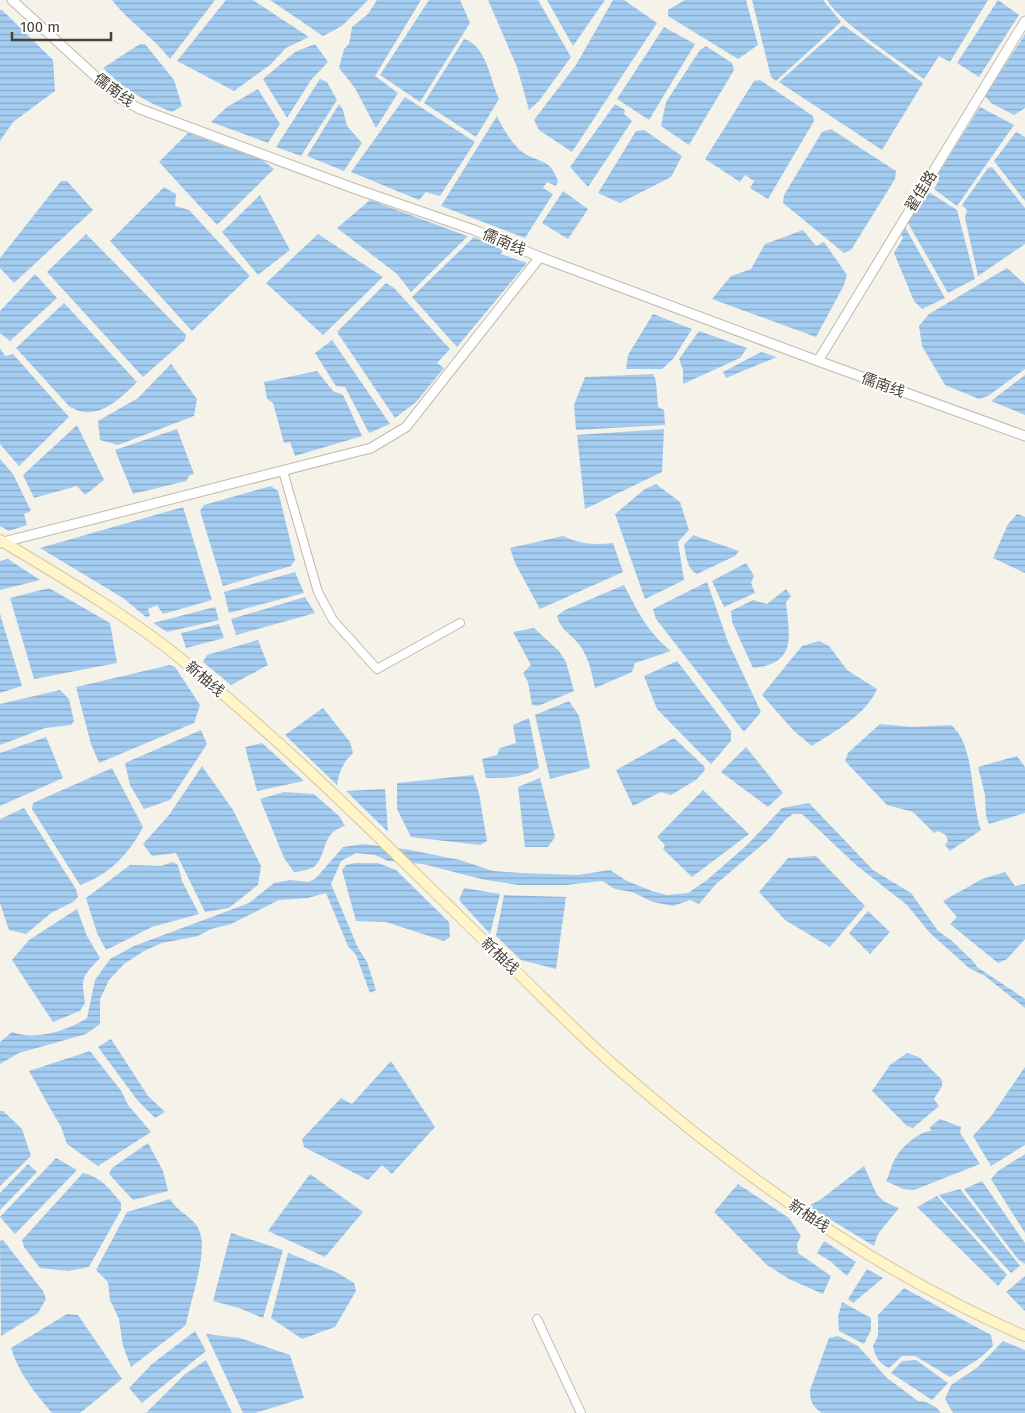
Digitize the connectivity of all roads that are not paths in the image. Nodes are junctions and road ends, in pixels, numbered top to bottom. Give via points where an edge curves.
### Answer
1 (12, 0) edge
2 (1025, 21) edge
3 (540, 257) junction
4 (818, 361) junction
5 (1025, 436) edge
6 (283, 471) junction
7 (1, 542) edge
8 (460, 623) dead end
9 (538, 1318) dead end
10 (1025, 1336) edge
11 (581, 1413) edge

1 - 3 street, 儒南线 via 119,98 140,109
2 - 4 street, 翟佳路
3 - 4 street, 儒南线
3 - 6 street via 406,427 371,448
4 - 5 street, 儒南线
6 - 7 street
6 - 8 street via 318,592 333,620 377,669
7 - 10 main road, 新柚线 via 113,611 178,656 273,736 614,1065 726,1158 889,1268 939,1296
9 - 11 street

